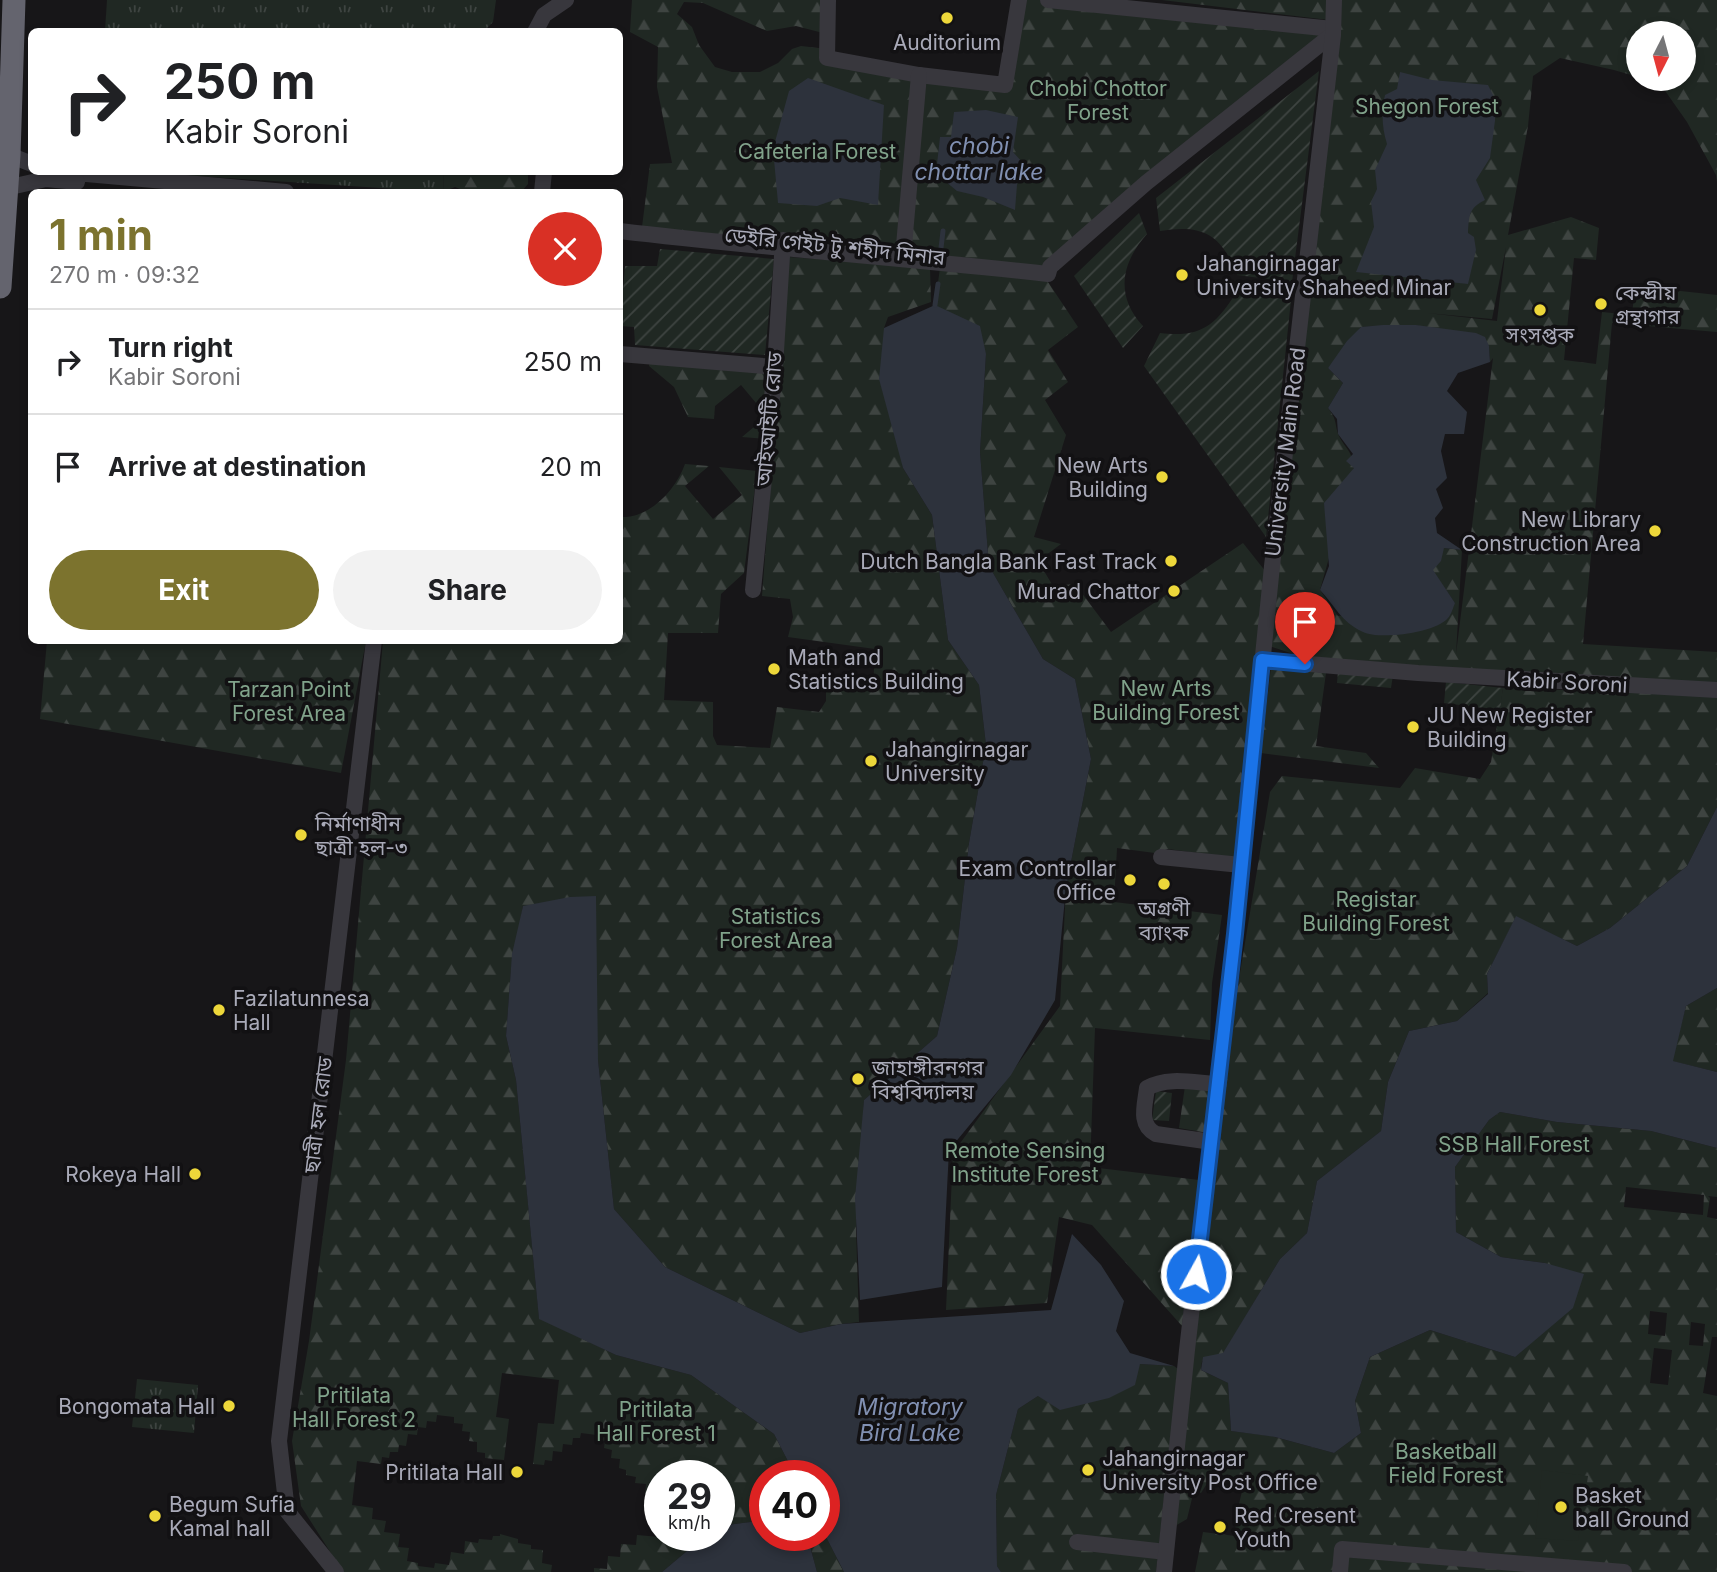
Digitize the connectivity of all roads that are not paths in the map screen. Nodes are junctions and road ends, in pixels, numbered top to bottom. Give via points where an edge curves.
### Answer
1 (14, 0) edge
2 (566, 0) edge
3 (828, 0) edge
4 (1019, 0) edge
5 (1048, 0) edge
6 (1334, 0) edge
7 (544, 7) edge
8 (536, 28) edge
9 (1333, 31) junction
10 (919, 75) junction
11 (12, 77) edge
12 (9, 155) junction
13 (28, 162) edge
14 (97, 175) edge
15 (6, 188) junction
16 (168, 189) edge
17 (253, 189) edge
18 (623, 224) edge
19 (623, 231) edge
20 (782, 244) junction
21 (903, 255) junction
22 (0, 287) edge
23 (623, 354) edge
24 (775, 367) junction
25 (752, 590) dead end
26 (374, 644) edge
27 (1262, 660) junction
28 (1717, 690) edge
29 (1161, 857) dead end
30 (1241, 865) junction
31 (1219, 1084) junction
32 (1212, 1142) junction
33 (1077, 1542) dead end
34 (1166, 1552) junction
35 (336, 1572) edge
36 (1164, 1572) edge
37 (1340, 1572) edge
38 (1624, 1572) edge

1 - 11 highway
2 - 7 street
3 - 10 street via 827,58
4 - 10 street via 1005,86
5 - 9 street
6 - 9 street, University Main Road
7 - 8 street
9 - 21 street via 1146,183 1049,270
9 - 27 street, University Main Road
10 - 21 street
11 - 12 highway
12 - 13 street
12 - 15 highway
14 - 17 street
15 - 16 street via 46,179
15 - 22 highway
18 - 20 street, ডেইরি গেইট টু শহীদ মিনার
19 - 20 street
20 - 21 street
20 - 24 street, আইআইটি রোড
23 - 24 street
24 - 25 street, আইআইটি রোড
26 - 35 street, ছাত্রী হল রোড via 279,1441 287,1511
27 - 28 street, Kabir Soroni via 1418,677
27 - 30 street, University Main Road
29 - 30 street
30 - 31 street, University Main Road
31 - 32 street, University Main Road
31 - 32 street via 1168,1081 1147,1088 1143,1122 1148,1130
32 - 34 street, University Main Road
33 - 34 street
34 - 36 street, University Main Road
37 - 38 street via 1342,1549

